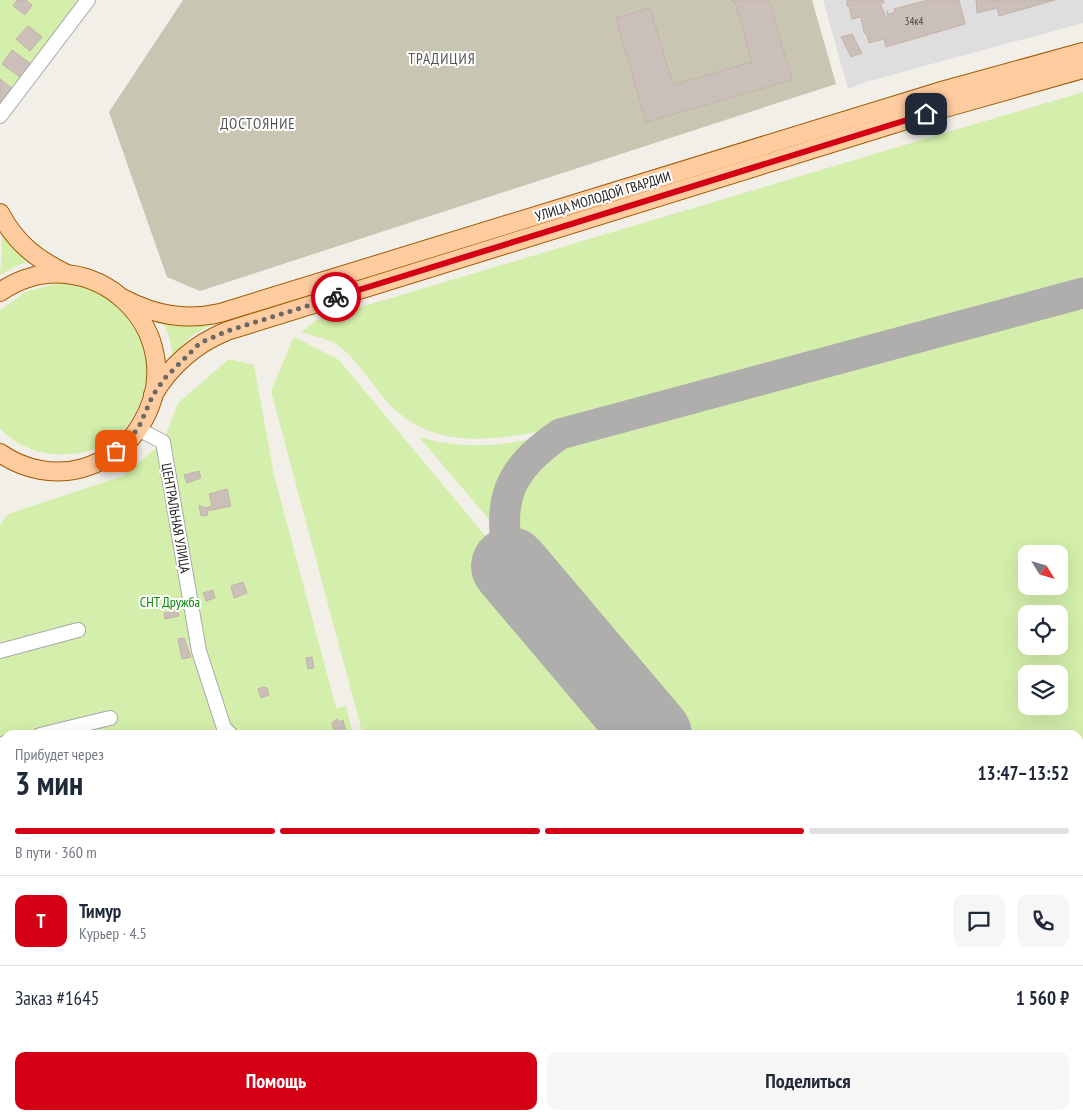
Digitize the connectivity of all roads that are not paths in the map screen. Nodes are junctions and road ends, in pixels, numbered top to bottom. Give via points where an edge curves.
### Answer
1 (88, 0) edge
2 (1083, 52) edge
3 (1083, 69) edge
4 (0, 116) edge
5 (0, 213) edge
6 (68, 274) junction
7 (0, 292) edge
8 (124, 299) junction
9 (153, 395) junction
10 (138, 429) junction
11 (2, 455) edge
12 (78, 630) dead end
13 (0, 651) edge
14 (110, 718) dead end
15 (61, 730) edge
16 (226, 730) edge

1 - 4 street
2 - 8 main road, УЛИЦА МОЛОДОЙ ГВАРДИИ via 938,92 220,313 197,318 178,317 150,311
3 - 9 main road, УЛИЦА МОЛОДОЙ ГВАРДИИ via 935,111 227,331 190,351
5 - 6 main road via 20,243 43,261
6 - 7 main road via 31,277
6 - 8 main road via 103,285
8 - 9 main road via 140,318 151,340 156,364
9 - 10 main road
10 - 11 main road via 112,455 77,469 40,470
10 - 16 street, ЦЕНТРАЛЬНАЯ УЛИЦА via 163,442 199,651
12 - 13 street
14 - 15 street

